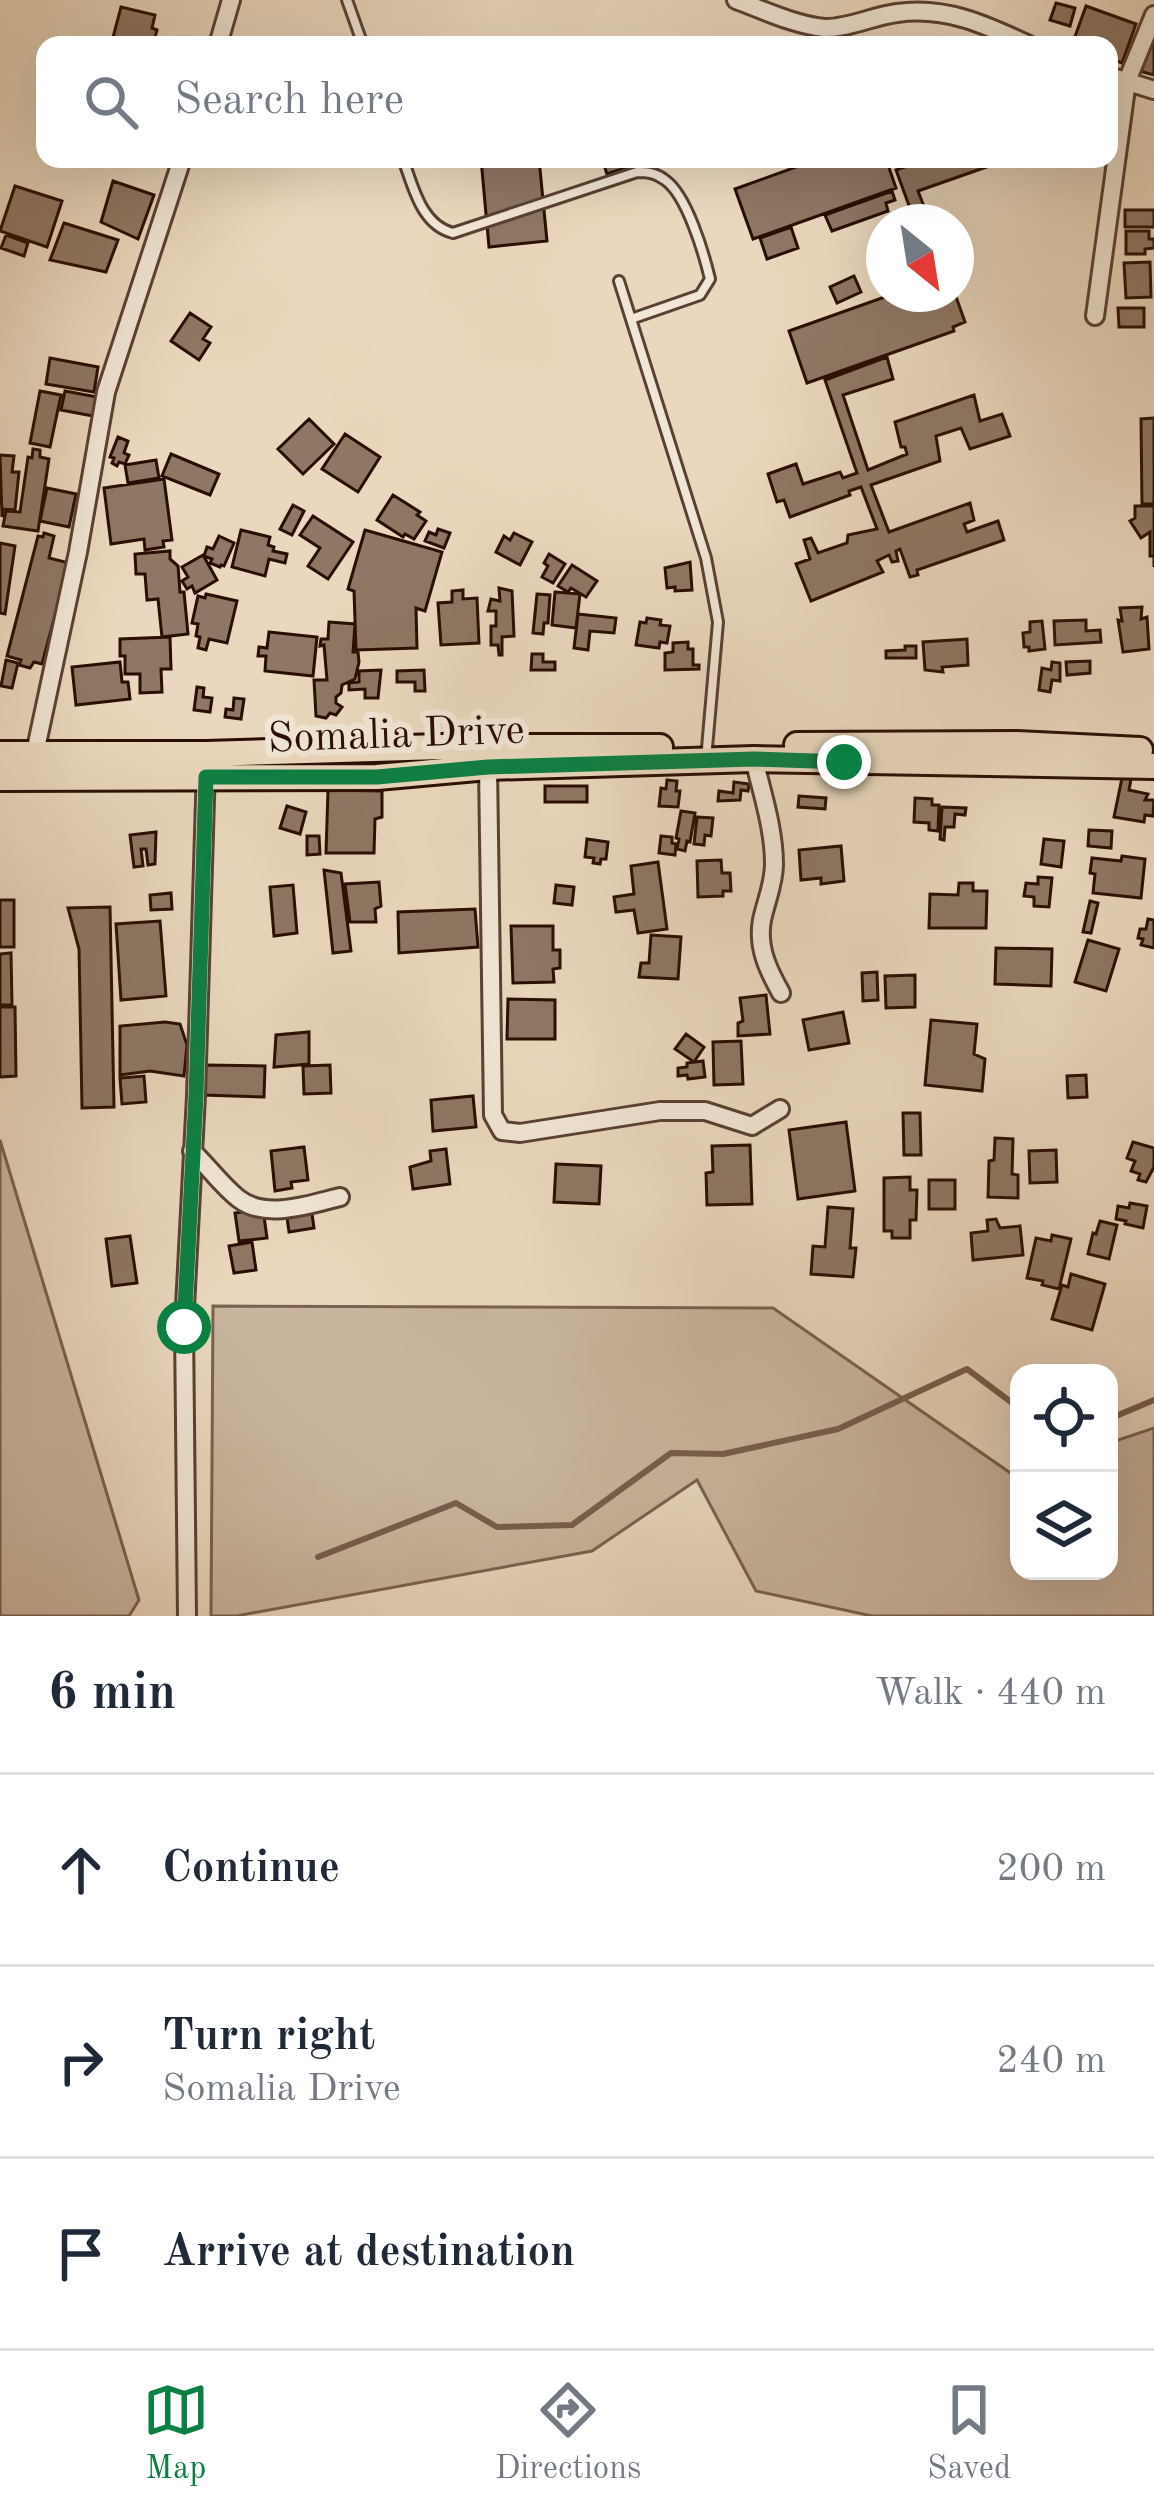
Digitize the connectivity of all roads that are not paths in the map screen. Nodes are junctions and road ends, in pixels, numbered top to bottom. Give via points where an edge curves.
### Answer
1 (230, 0) edge
2 (347, 0) edge
3 (736, 0) edge
4 (774, 6) edge
5 (1154, 15) edge
6 (220, 36) edge
7 (360, 36) edge
8 (1009, 36) edge
9 (1118, 78) edge
10 (1154, 90) edge
11 (179, 168) edge
12 (406, 168) edge
13 (1109, 168) edge
14 (620, 281) dead end
15 (1095, 316) dead end
16 (632, 319) junction
17 (706, 748) junction
18 (1154, 751) edge
19 (34, 753) junction
20 (0, 754) edge
21 (754, 759) junction
22 (206, 765) junction
23 (1154, 766) edge
24 (488, 767) junction
25 (0, 778) edge
26 (782, 993) dead end
27 (780, 1109) dead end
28 (192, 1151) junction
29 (340, 1196) dead end
30 (187, 1616) edge

1 - 6 street
2 - 7 lane
3 - 4 street
4 - 8 street via 832,28 900,12 943,12
5 - 9 street
9 - 10 street
11 - 19 street via 106,392
12 - 16 lane via 432,223 453,233 637,172 669,182 710,279 700,295
13 - 15 street
14 - 16 lane
16 - 17 lane via 715,599
17 - 18 main road, Somalia Drive via 1017,744
17 - 22 main road, Somalia Drive via 440,747
19 - 20 main road, Somalia Drive
19 - 22 main road, Somalia Drive
21 - 23 main road, Somalia Drive
21 - 24 main road, Somalia Drive
21 - 26 street via 774,861 761,942
22 - 24 main road, Somalia Drive via 377,777
22 - 25 main road, Somalia Drive
22 - 28 street
24 - 27 street via 493,1115 502,1131 660,1111 705,1111 752,1126
28 - 29 street via 239,1200 255,1206
28 - 30 street via 184,1327

